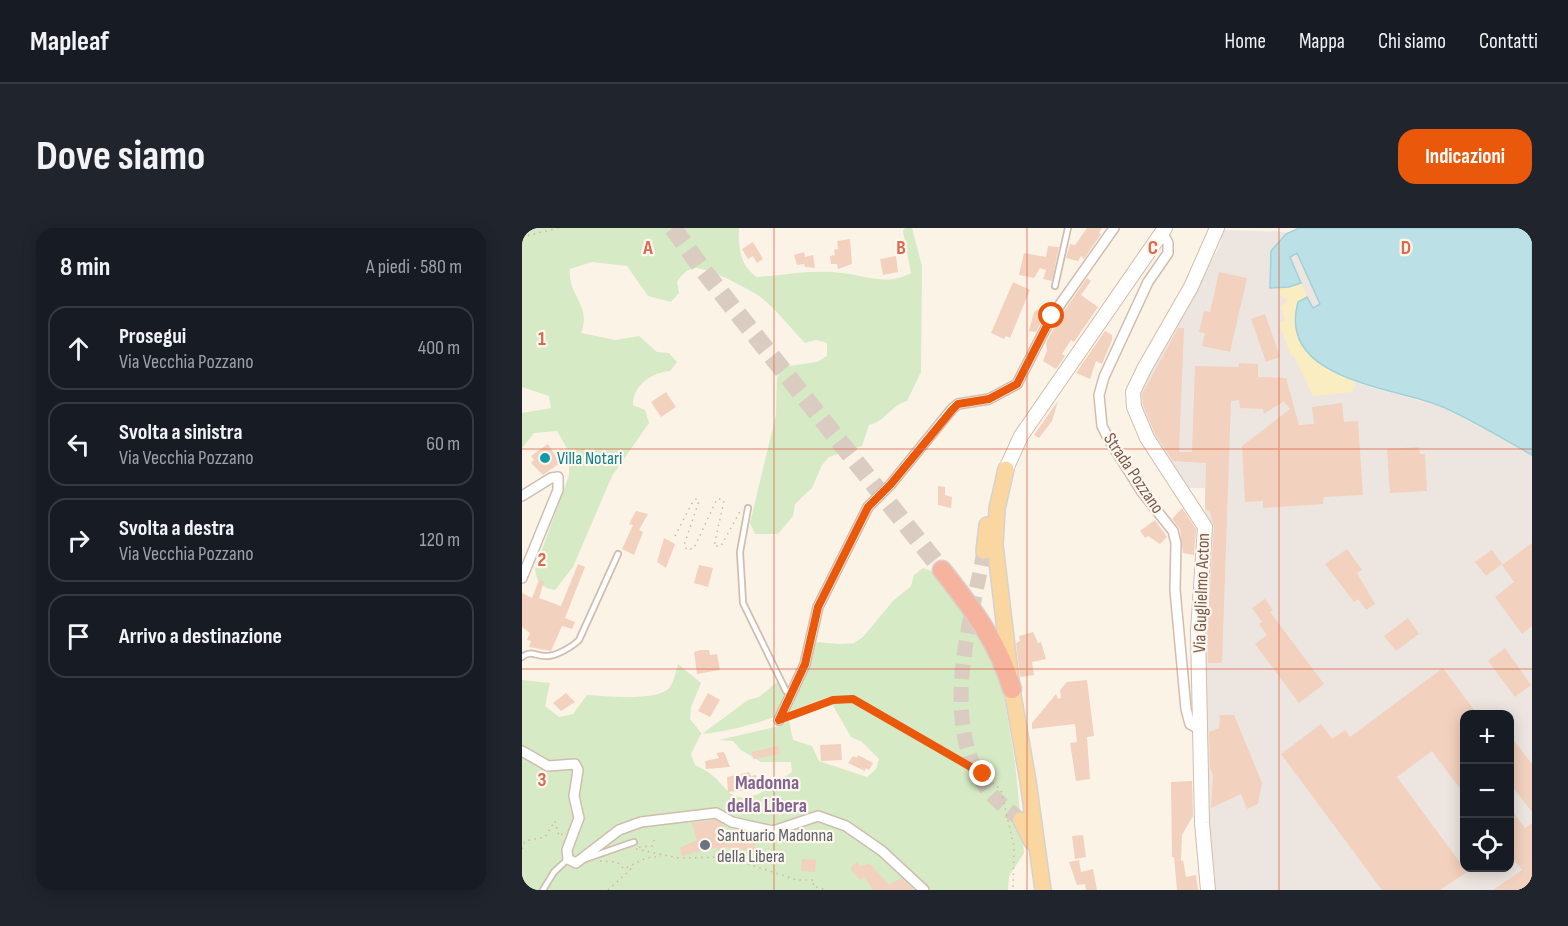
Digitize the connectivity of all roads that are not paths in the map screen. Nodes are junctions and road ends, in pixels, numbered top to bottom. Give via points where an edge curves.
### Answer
1 (1068, 228) edge
2 (1114, 228) edge
3 (1217, 228) edge
4 (1162, 230) edge
5 (1055, 286) dead end
6 (1006, 469) junction
7 (522, 496) edge
8 (748, 508) road end
9 (984, 550) tunnel mouth
10 (618, 554) dead end
11 (942, 570) tunnel mouth
12 (522, 578) edge
13 (522, 657) edge
14 (1012, 689) junction
15 (792, 691) junction
16 (779, 720) road end
17 (1198, 729) junction
18 (522, 751) edge
19 (1021, 820) tunnel mouth
20 (634, 842) dead end
21 (568, 859) junction
22 (582, 859) junction
23 (1040, 862) junction
24 (543, 890) edge
25 (924, 890) edge
26 (1043, 890) edge
27 (1208, 890) edge

1 - 5 lane
2 - 15 street via 1052,316 1017,384 989,399 958,404 868,507 818,607 805,664
3 - 17 street, Via Guglielmo Acton via 1191,286 1133,392 1134,407 1147,438 1205,527 1198,631
4 - 6 street via 1021,435
4 - 17 street, Strada Pozzano via 1168,253 1148,282 1104,377 1100,406 1108,438 1142,492 1173,531 1174,590 1186,709 1190,724
6 - 9 main road via 990,512
6 - 14 main road via 995,545
7 - 12 street via 558,477 558,489
8 - 15 lane via 740,552 743,603 786,691
10 - 13 lane via 579,640 553,655 534,653
11 - 14 highway via 988,631
14 - 23 main road
15 - 16 street
17 - 27 street, Via Guglielmo Acton via 1203,864
18 - 21 street via 548,766 575,764 578,770 574,796 579,818 567,850
19 - 23 main road
20 - 22 lane
21 - 22 street via 576,863
21 - 24 lane
22 - 25 street via 619,830 641,822 716,813 732,822 773,831 818,816 846,826 882,851
23 - 26 main road

